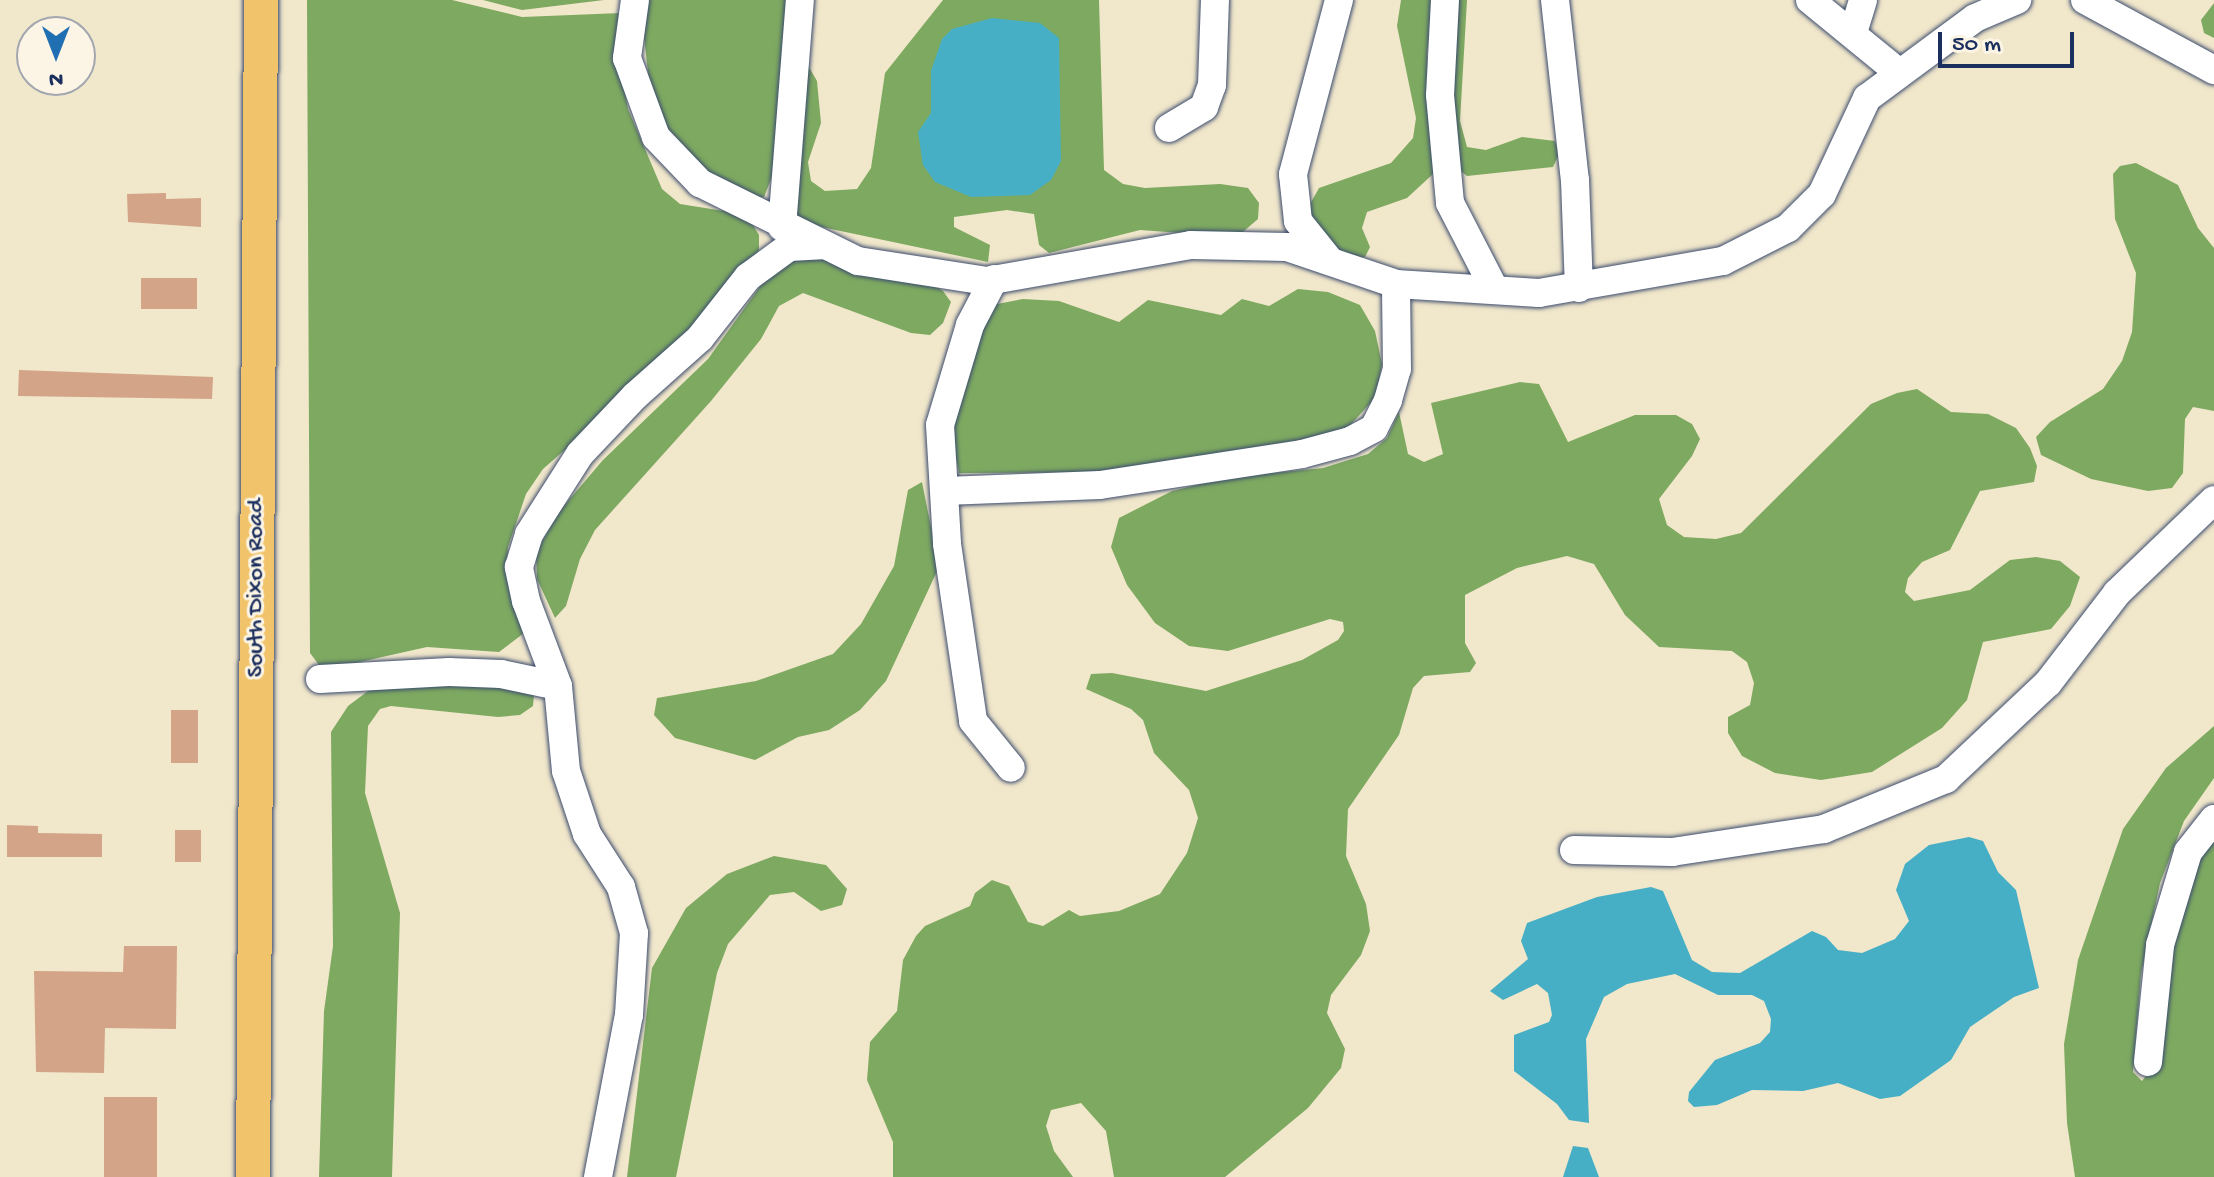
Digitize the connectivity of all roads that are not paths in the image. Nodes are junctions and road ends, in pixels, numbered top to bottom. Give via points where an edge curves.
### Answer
1 (261, 0) edge
2 (635, 0) edge
3 (800, 0) edge
4 (1215, 0) edge
5 (1339, 0) edge
6 (1445, 0) edge
7 (1555, 0) edge
8 (1810, 0) edge
9 (1863, 0) edge
10 (2017, 0) edge
11 (2085, 0) edge
12 (1853, 33) junction
13 (2177, 48) junction
14 (2214, 49) edge
15 (2214, 70) edge
16 (1897, 71) junction
17 (1169, 128) dead end
18 (782, 227) junction
19 (823, 245) junction
20 (1330, 261) junction
21 (994, 279) junction
22 (1396, 284) junction
23 (1579, 288) junction
24 (1495, 290) junction
25 (945, 491) junction
26 (2214, 500) edge
27 (320, 679) dead end
28 (558, 686) junction
29 (1011, 768) dead end
30 (2214, 819) edge
31 (1574, 850) dead end
32 (2148, 1062) dead end
33 (253, 1177) edge
34 (598, 1177) edge

1 - 33 main road, South Dixon Road
2 - 18 lane via 627,58 656,137 700,183
3 - 18 lane
4 - 17 lane via 1212,85 1204,107
5 - 20 lane via 1293,174 1298,221
6 - 24 lane via 1440,95 1450,203
7 - 23 lane via 1575,180
8 - 12 lane
9 - 12 lane
10 - 16 lane via 1975,18
11 - 13 lane
12 - 16 lane
13 - 14 lane
13 - 15 lane
16 - 23 lane via 1867,98 1822,194 1788,228 1723,261
18 - 19 lane
19 - 21 lane via 858,261
19 - 28 lane via 789,247 748,277 700,338 580,454 529,534 519,567
20 - 21 lane via 1287,247 1191,245
20 - 22 lane
21 - 25 lane via 970,325 940,425
22 - 24 lane
22 - 25 lane via 1397,369 1388,400 1374,428 1350,441 1302,454 1100,485
23 - 24 lane via 1539,293
25 - 29 lane via 947,544 973,721
26 - 31 lane via 2117,593 2048,683 1946,779 1824,829 1672,852
27 - 28 lane via 449,672 501,674
28 - 34 lane via 566,771 587,834 621,887 634,933 629,1015
30 - 32 lane via 2188,852 2160,945

